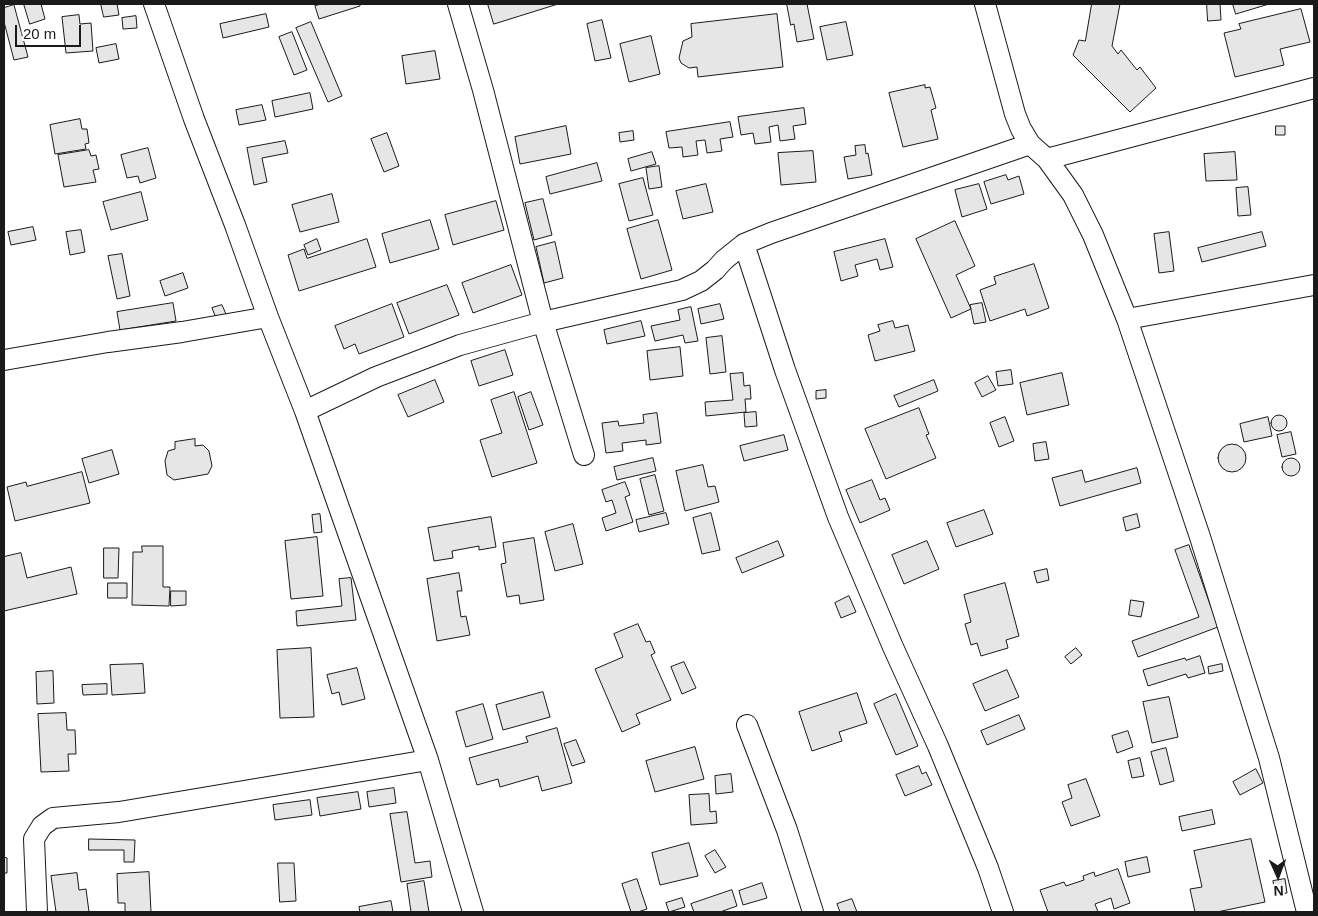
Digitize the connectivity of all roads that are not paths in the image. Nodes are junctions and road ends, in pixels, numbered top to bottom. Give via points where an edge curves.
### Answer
1 (154, 4) edge
2 (458, 4) edge
3 (985, 4) edge
4 (1314, 88) edge
5 (1030, 144) junction
6 (1047, 159) junction
7 (744, 244) junction
8 (1314, 285) edge
9 (268, 317) junction
10 (1126, 319) junction
11 (543, 322) junction
12 (4, 360) edge
13 (305, 411) junction
14 (584, 455) dead end
15 (747, 725) dead end
16 (428, 760) junction
17 (37, 912) edge
18 (473, 912) edge
19 (813, 912) edge
20 (1003, 912) edge
21 (1307, 912) edge

1 - 9 street
2 - 11 street via 484,90
3 - 5 street via 1015,114
4 - 6 street
5 - 6 street
5 - 7 street
6 - 10 street via 1073,195
7 - 11 street via 701,281 682,290
7 - 20 street via 838,517 938,746
8 - 10 street
9 - 12 street
9 - 13 street
10 - 21 street via 1200,537 1266,749
11 - 13 street via 460,345 376,377
11 - 14 street
13 - 16 street
15 - 19 street via 787,830
16 - 17 street via 119,812 53,818 42,826 34,839
16 - 18 street

